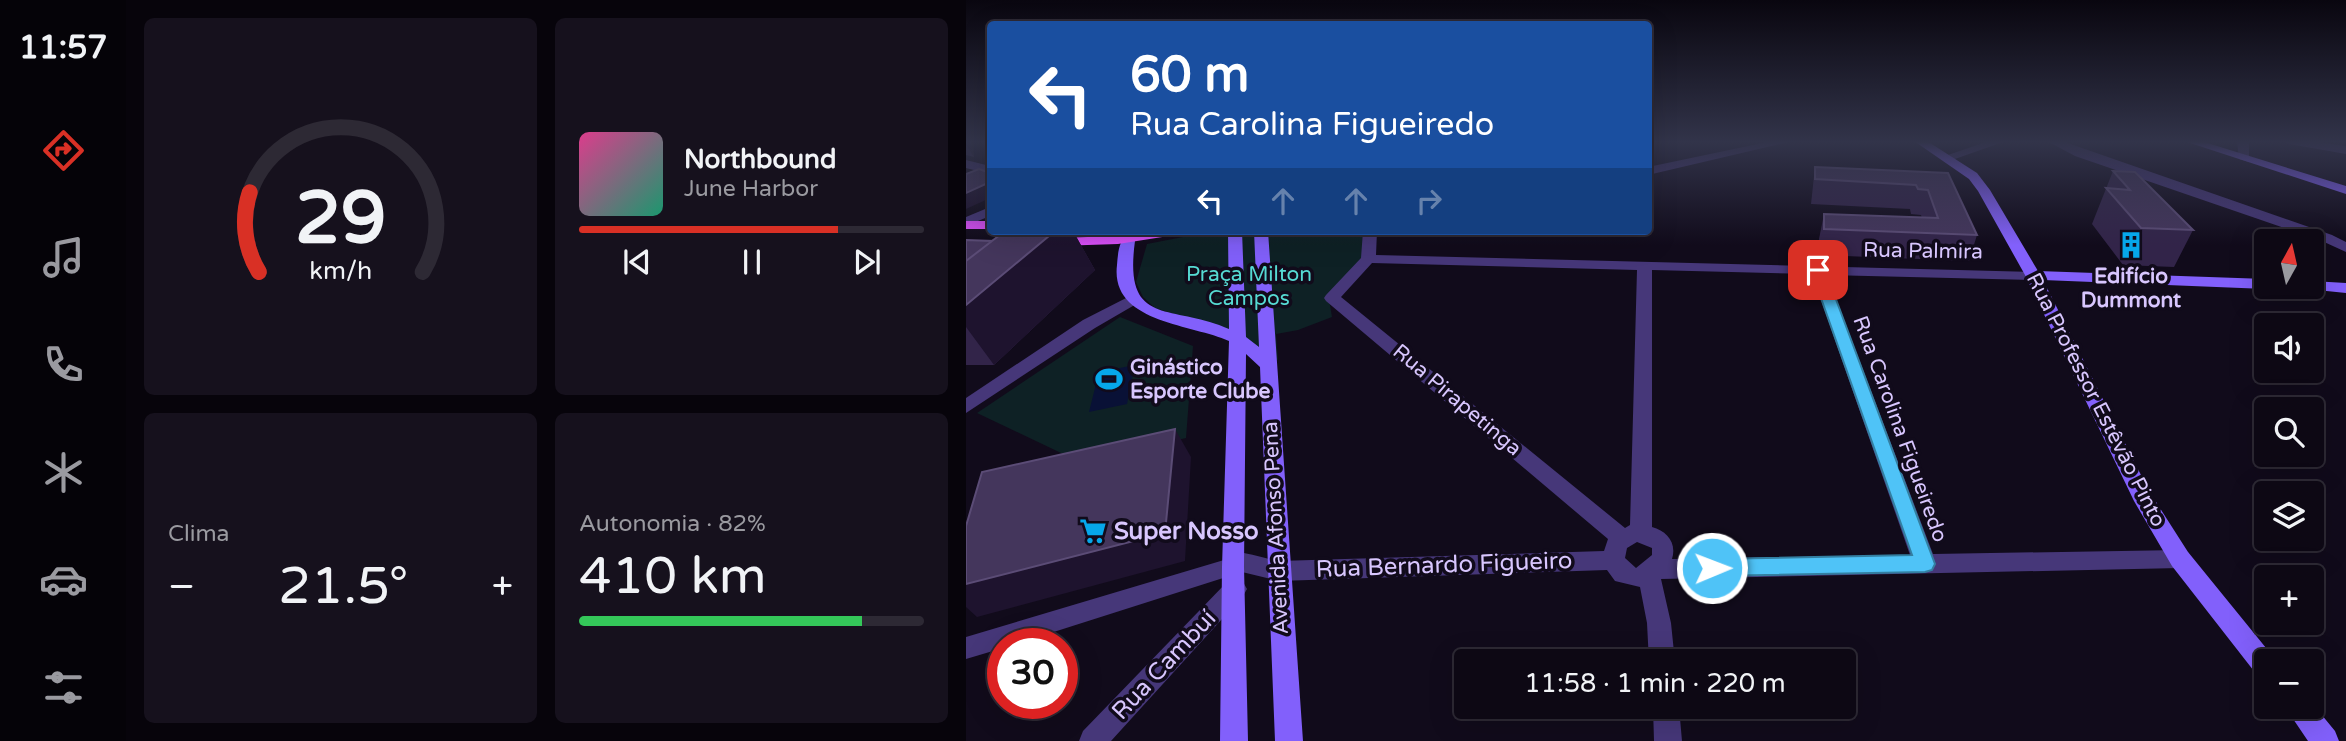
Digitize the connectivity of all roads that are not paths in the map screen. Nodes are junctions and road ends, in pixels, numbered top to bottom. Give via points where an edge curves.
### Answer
1 (1972, 176) edge
2 (2155, 176) edge
3 (2299, 176) edge
4 (2346, 190) edge
5 (987, 213) edge
6 (966, 224) edge
7 (987, 225) edge
8 (1133, 235) edge
9 (1235, 235) edge
10 (1261, 235) edge
11 (1372, 235) edge
12 (1041, 242) edge
13 (2346, 248) edge
14 (1368, 259) junction
15 (1645, 265) junction
16 (1818, 270) junction
17 (2033, 275) junction
18 (2254, 284) edge
19 (2324, 287) edge
20 (2346, 288) edge
21 (1132, 300) junction
22 (1237, 339) junction
23 (1267, 364) junction
24 (966, 407) edge
25 (1631, 535) junction
26 (2180, 559) junction
27 (1613, 560) junction
28 (1925, 564) junction
29 (1279, 571) junction
30 (1234, 572) junction
31 (1654, 572) junction
32 (966, 648) edge
33 (1661, 649) edge
34 (2254, 652) edge
35 (1667, 719) edge
36 (2308, 719) edge
37 (1093, 741) edge
38 (1234, 741) edge
39 (1289, 741) edge
40 (1668, 741) edge
41 (2325, 741) edge

1 - 17 main road, Rua Professor Estêvão Pinto
2 - 13 street
3 - 4 main road
5 - 6 street
6 - 7 main road
8 - 12 main road
8 - 21 main road via 1124,283
9 - 22 main road, Avenida Afonso Pena
10 - 23 main road, Avenida Afonso Pena
11 - 14 street
14 - 15 street, Rua Palmira
14 - 25 street, Rua Pirapetinga via 1332,298
15 - 16 street, Rua Palmira
15 - 25 street
16 - 17 street, Rua Palmira
16 - 28 street, Rua Carolina Figueiredo
17 - 18 main road, Rua Palmira
17 - 26 main road, Rua Professor Estêvão Pinto via 2141,495
19 - 20 main road
21 - 22 main road via 1149,311
21 - 24 street
22 - 23 main road
22 - 30 main road, Avenida Afonso Pena
23 - 29 main road, Avenida Afonso Pena
25 - 27 street via 1614,548
25 - 31 street via 1658,540 1664,549 1664,559
26 - 28 street
26 - 34 main road, Rua Professor Estêvão Pinto
27 - 29 street, Rua Bernardo Figueiro
27 - 31 street via 1627,575
28 - 31 street
29 - 30 street, Rua Bernardo Figueiro via 1256,568
29 - 39 main road, Avenida Afonso Pena
30 - 32 street
30 - 37 street, Rua Cambuí
30 - 38 main road, Avenida Afonso Pena
31 - 33 street
35 - 40 street
36 - 41 main road

